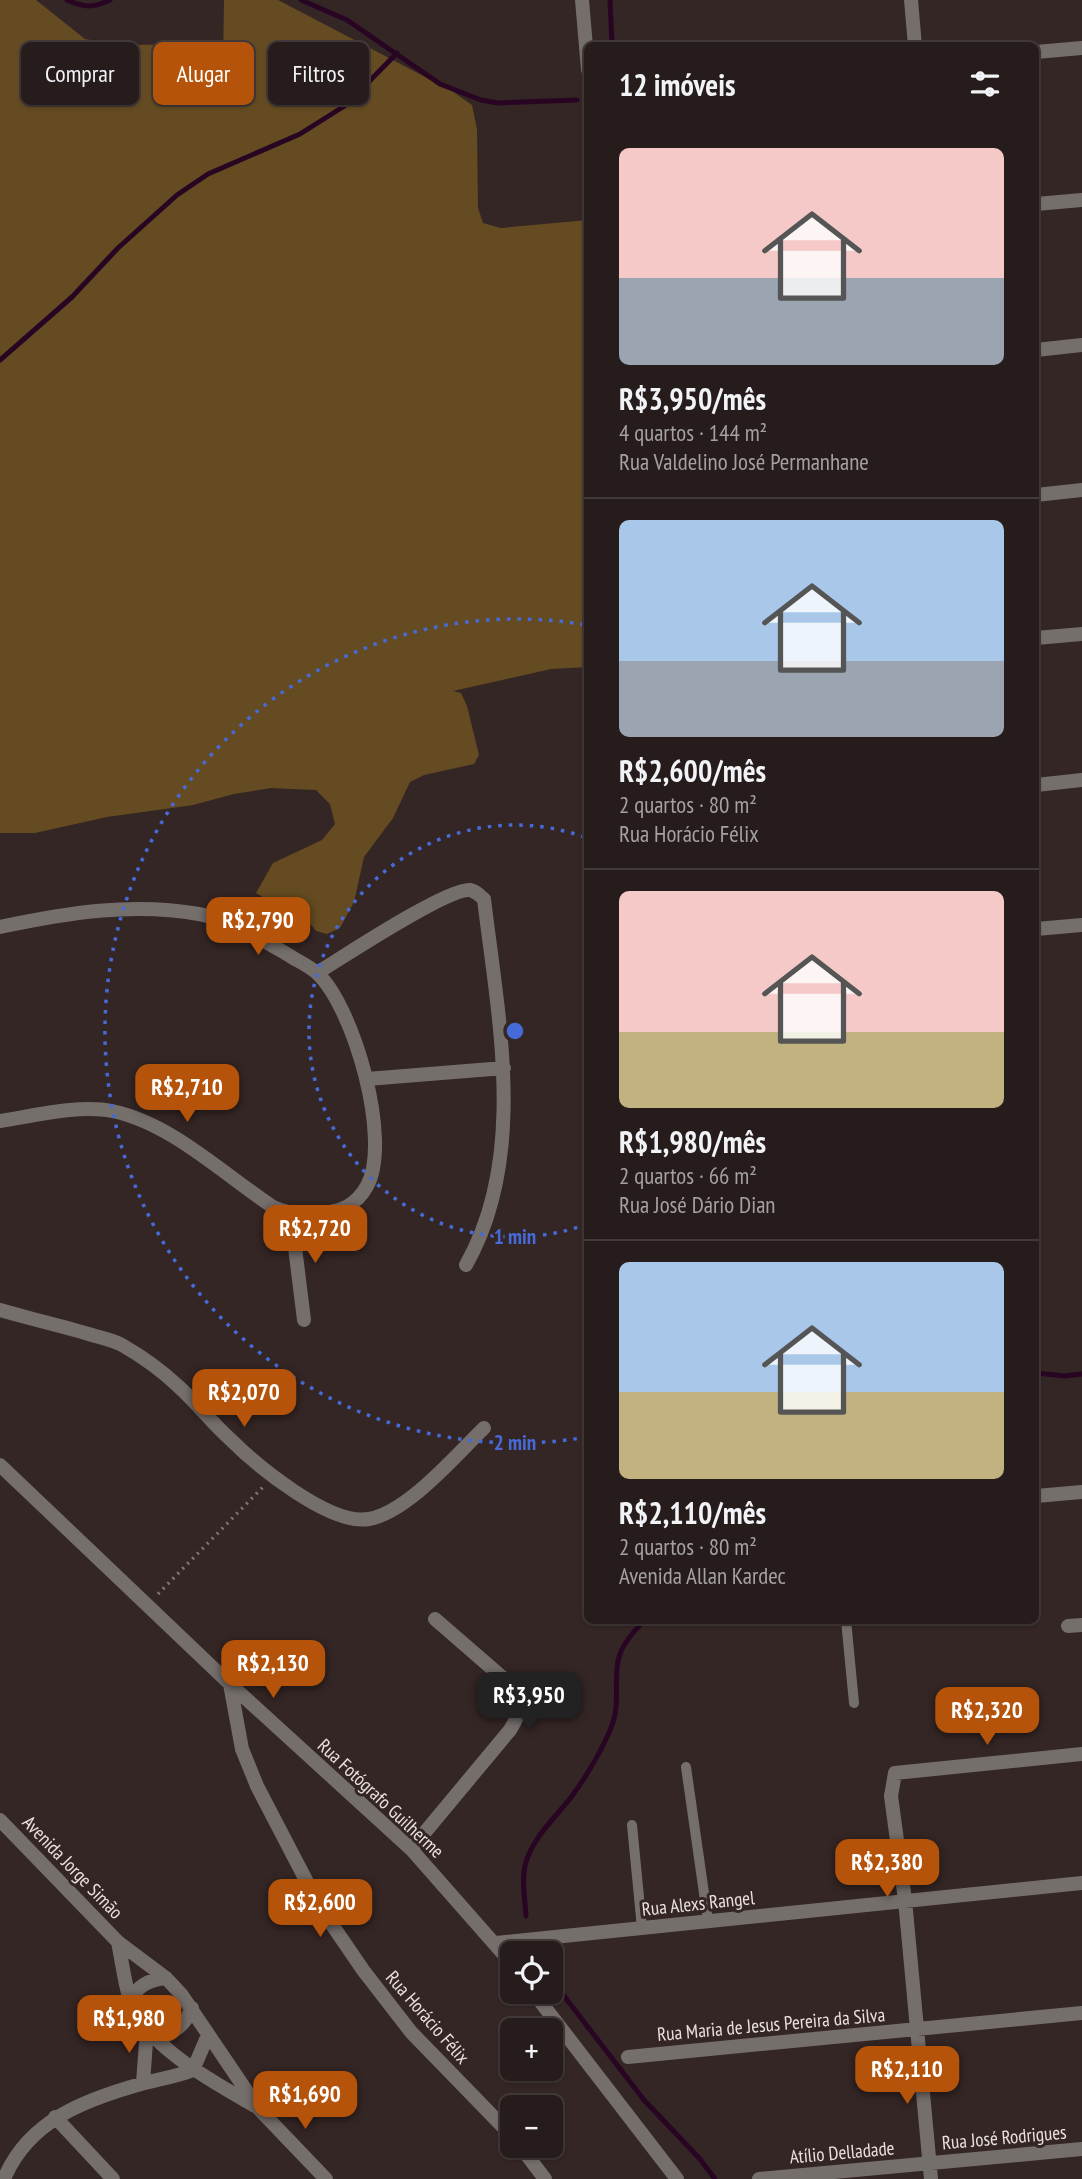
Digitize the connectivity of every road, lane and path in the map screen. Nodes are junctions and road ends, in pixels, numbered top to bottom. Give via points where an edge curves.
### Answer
1 (582, 0) edge
2 (911, 0) edge
3 (586, 42) edge
4 (915, 42) edge
5 (1082, 48) edge
6 (1039, 52) edge
7 (1082, 200) edge
8 (1039, 204) edge
9 (1082, 345) edge
10 (1039, 350) edge
11 (1082, 490) edge
12 (1039, 495) edge
13 (1082, 634) edge
14 (1039, 638) edge
15 (1082, 780) edge
16 (1039, 785) edge
17 (1082, 925) edge
18 (0, 927) edge
19 (1039, 929) edge
20 (317, 973) junction
21 (504, 1068) junction
22 (367, 1079) junction
23 (0, 1121) edge
24 (291, 1215) junction
25 (466, 1265) dead end
26 (0, 1311) edge
27 (304, 1320) dead end
28 (484, 1428) dead end
29 (0, 1465) edge
30 (275, 1476) junction
31 (1082, 1492) edge
32 (1039, 1496) edge
33 (148, 1605) junction
34 (435, 1619) dead end
35 (846, 1624) edge
36 (230, 1684) junction
37 (854, 1703) dead end
38 (1082, 1754) edge
39 (686, 1767) dead end
40 (0, 1820) edge
41 (632, 1825) dead end
42 (411, 1849) junction
43 (1082, 1883) edge
44 (905, 1900) junction
45 (708, 1921) junction
46 (642, 1928) junction
47 (118, 1942) junction
48 (496, 1943) junction
49 (500, 1948) edge
50 (166, 1978) junction
51 (130, 2001) junction
52 (542, 2004) edge
53 (192, 2008) junction
54 (1082, 2014) edge
55 (918, 2030) junction
56 (152, 2034) junction
57 (208, 2035) junction
58 (628, 2057) dead end
59 (193, 2070) junction
60 (143, 2083) junction
61 (258, 2108) junction
62 (55, 2116) junction
63 (500, 2124) edge
64 (1082, 2149) edge
65 (529, 2158) edge
66 (929, 2163) junction
67 (4, 2179) edge
68 (113, 2179) edge
69 (326, 2179) edge
70 (545, 2179) edge
71 (677, 2179) edge
72 (759, 2179) edge
73 (931, 2179) edge

1 - 3 street
2 - 4 street
5 - 6 street
7 - 8 street
9 - 10 street
11 - 12 street
13 - 14 street
15 - 16 street
17 - 19 street
18 - 20 street via 66,914 147,907 202,914 246,930
20 - 21 street via 437,900 468,890 476,892 484,899
20 - 22 street via 351,1029
21 - 22 street
21 - 25 street via 495,1192 480,1241
22 - 24 street via 374,1144 368,1186 352,1205 338,1212
23 - 24 street via 80,1110 111,1111 149,1123
24 - 27 street
26 - 30 street via 120,1344 157,1367 230,1440
28 - 30 street via 419,1491 380,1517 345,1518 325,1511
29 - 33 street, Rua Fotógrafo Guilherme
30 - 33 path
31 - 32 street
33 - 36 street, Rua Fotógrafo Guilherme
34 - 42 street via 510,1685 521,1706 510,1730
35 - 37 lane
36 - 42 street, Rua Fotógrafo Guilherme
36 - 63 street, Rua Horácio Félix via 242,1749 252,1774 320,1908 411,2032
38 - 44 street via 895,1773 891,1796
39 - 45 lane
40 - 47 street, Avenida Jorge Simão
41 - 46 lane
42 - 48 street, Rua Fotógrafo Guilherme
43 - 44 street, Rua Alexs Rangel
44 - 45 street, Rua Alexs Rangel
44 - 55 street
45 - 46 street, Rua Alexs Rangel
46 - 48 street, Rua Alexs Rangel
47 - 50 street, Avenida Jorge Simão
47 - 51 street, Avenida Jorge Simão
48 - 49 street, Rua Fotógrafo Guilherme
50 - 51 street via 141,1985
50 - 53 street, Avenida Jorge Simão
51 - 56 street, Avenida Jorge Simão
52 - 71 street
53 - 56 street via 178,2029
53 - 57 street, Avenida Jorge Simão
54 - 55 street, Rua Maria de Jesus Pereira da Silva
55 - 58 street, Rua Maria de Jesus Pereira da Silva
55 - 66 street
56 - 59 street, Avenida Jorge Simão
56 - 60 street
57 - 59 street
57 - 61 street, Avenida Jorge Simão
59 - 60 street
59 - 61 street, Avenida Jorge Simão
60 - 62 street
61 - 69 street, Avenida Jorge Simão
62 - 67 street via 32,2136
62 - 68 street
64 - 66 street, Rua José Rodrigues
65 - 70 street
66 - 72 street, Atílio Delladade
66 - 73 street

